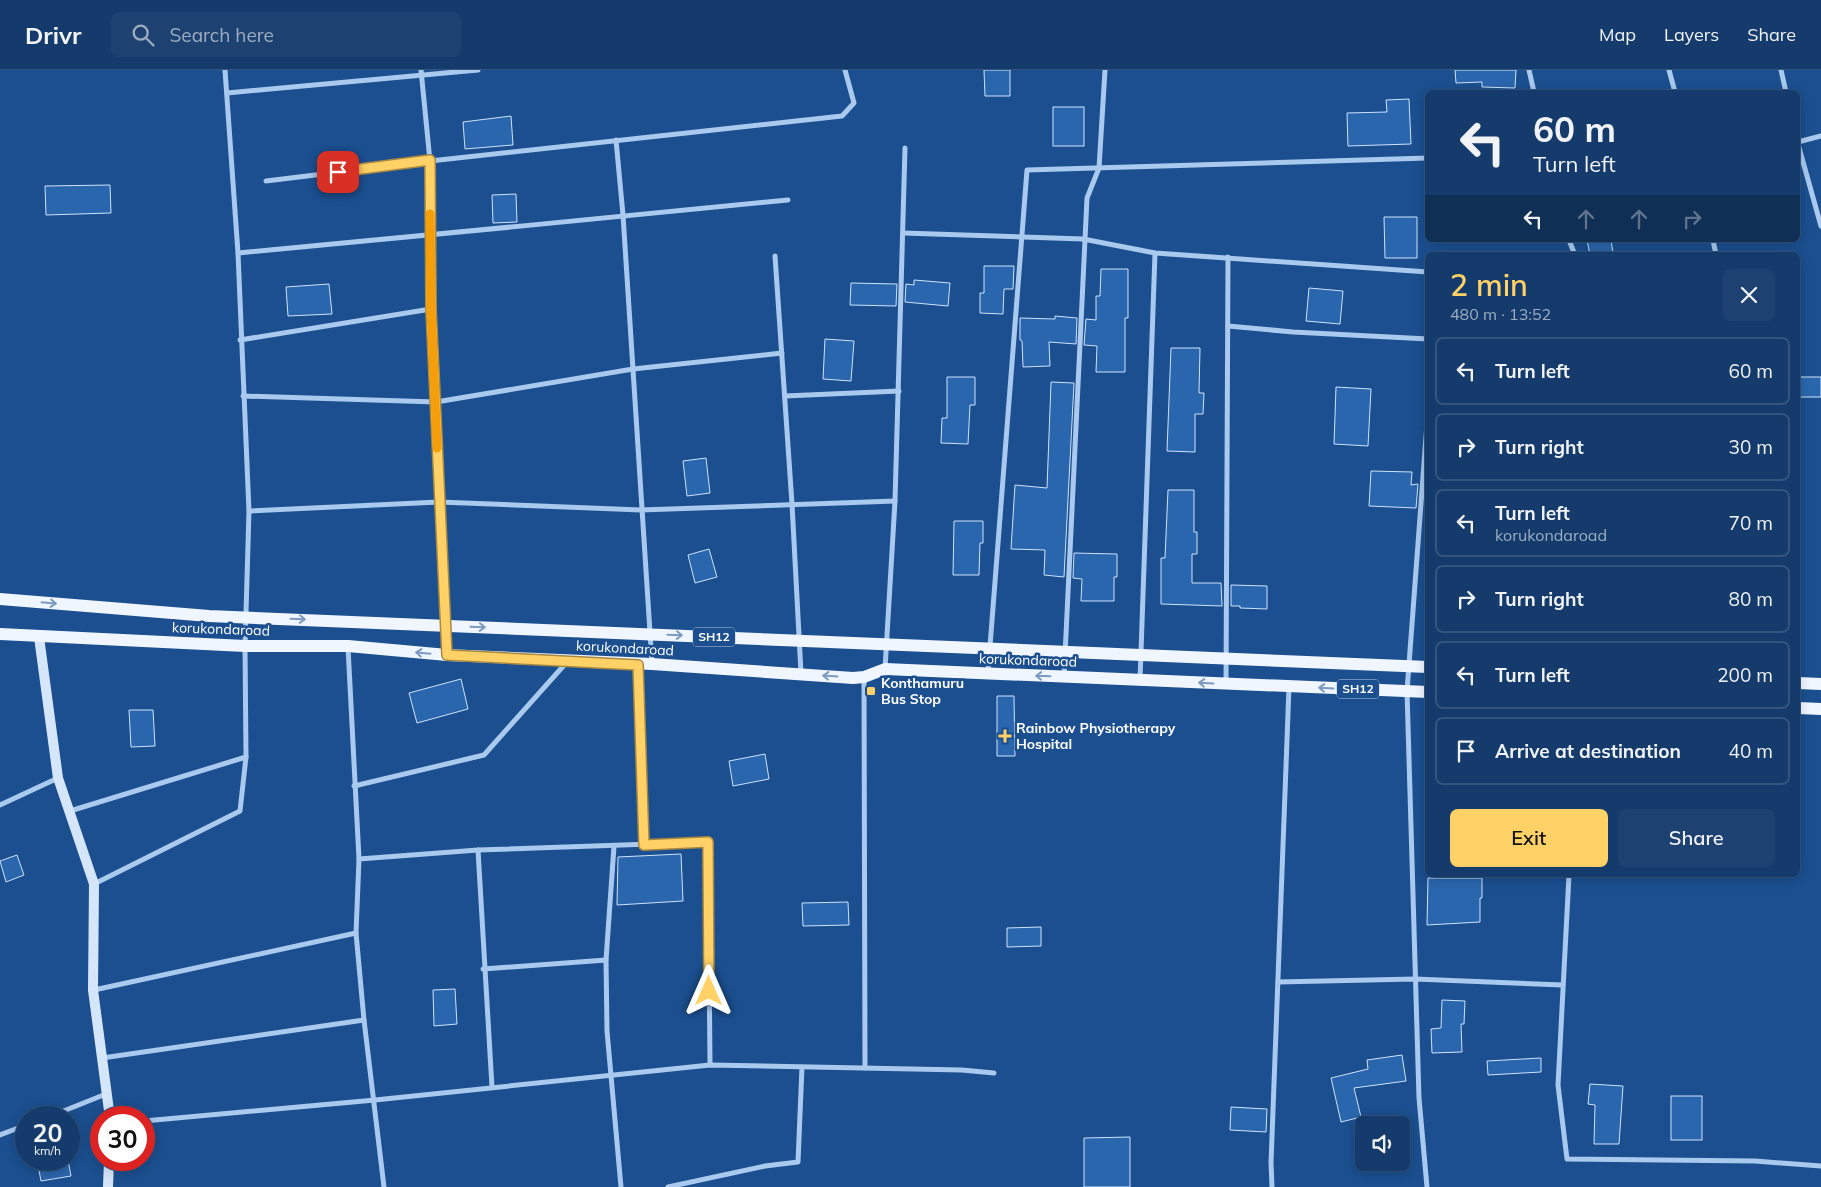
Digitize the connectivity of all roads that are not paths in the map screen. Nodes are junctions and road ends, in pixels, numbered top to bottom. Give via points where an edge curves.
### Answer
1 (225, 70) edge
2 (478, 70) edge
3 (845, 70) edge
4 (1105, 70) edge
5 (1529, 70) edge
6 (1669, 70) edge
7 (1781, 70) edge
8 (421, 73) edge
9 (1534, 90) edge
10 (1674, 90) edge
11 (1786, 90) edge
12 (227, 93) junction
13 (1821, 136) edge
14 (616, 140) junction
15 (1800, 142) edge
16 (905, 148) dead end
17 (1800, 150) edge
18 (1425, 158) edge
19 (430, 160) junction
20 (1099, 168) junction
21 (266, 181) dead end
22 (788, 200) dead end
23 (623, 215) junction
24 (1821, 226) edge
25 (903, 233) junction
26 (430, 236) junction
27 (1021, 238) junction
28 (1084, 240) junction
29 (238, 253) junction
30 (1154, 253) junction
31 (775, 256) dead end
32 (1228, 257) junction
33 (1425, 272) edge
34 (431, 309) junction
35 (1228, 326) junction
36 (1425, 339) edge
37 (240, 340) junction
38 (782, 353) junction
39 (633, 369) junction
40 (899, 391) junction
41 (243, 396) junction
42 (785, 396) junction
43 (436, 402) junction
44 (1425, 450) edge
45 (895, 501) junction
46 (439, 502) junction
47 (792, 504) junction
48 (641, 510) junction
49 (248, 511) junction
50 (0, 599) edge
51 (246, 617) junction
52 (446, 626) junction
53 (0, 634) edge
54 (650, 634) junction
55 (39, 637) junction
56 (799, 640) junction
57 (887, 644) junction
58 (245, 646) junction
59 (348, 646) junction
60 (990, 649) junction
61 (1065, 652) junction
62 (447, 655) junction
63 (1141, 655) junction
64 (1226, 659) junction
65 (568, 660) junction
66 (652, 664) junction
67 (638, 665) junction
68 (1409, 666) junction
69 (1425, 667) edge
70 (885, 669) junction
71 (988, 673) junction
72 (801, 674) junction
73 (1064, 676) junction
74 (864, 677) junction
75 (1140, 680) junction
76 (1800, 683) edge
77 (1226, 684) junction
78 (1821, 684) edge
79 (1289, 686) junction
80 (1407, 691) junction
81 (1425, 692) edge
82 (1800, 708) edge
83 (1821, 709) edge
84 (246, 757) junction
85 (58, 778) junction
86 (354, 786) junction
87 (0, 804) edge
88 (70, 811) junction
89 (644, 845) junction
90 (614, 846) junction
91 (478, 850) junction
92 (359, 859) junction
93 (1569, 877) edge
94 (94, 884) junction
95 (356, 933) junction
96 (606, 960) junction
97 (484, 969) junction
98 (1415, 979) junction
99 (1278, 982) junction
100 (1563, 985) junction
101 (93, 990) junction
102 (364, 1020) junction
103 (102, 1058) junction
104 (710, 1065) junction
105 (802, 1067) junction
106 (865, 1068) junction
107 (994, 1073) dead end
108 (611, 1075) junction
109 (492, 1087) junction
110 (106, 1094) junction
111 (375, 1100) junction
112 (76, 1106) edge
113 (108, 1106) edge
114 (155, 1119) edge
115 (15, 1130) edge
116 (0, 1135) edge
117 (1821, 1166) edge
118 (109, 1171) edge
119 (108, 1187) edge
120 (384, 1187) edge
121 (620, 1187) edge
122 (668, 1187) edge
123 (1272, 1187) edge
124 (1426, 1187) edge

1 - 12 street
2 - 8 street
3 - 14 street via 854,103 842,116
4 - 20 street
5 - 9 street
6 - 10 street
7 - 11 street
8 - 12 street
8 - 19 street
12 - 29 street
13 - 15 street
14 - 19 street
14 - 23 street
16 - 25 street
17 - 24 street
18 - 20 street
19 - 21 street
19 - 26 street
20 - 27 street via 1027,170
20 - 28 street via 1087,198
22 - 23 street
23 - 26 street
23 - 39 street
25 - 27 street
25 - 40 street
26 - 29 street
26 - 34 street
27 - 28 street
27 - 60 street
28 - 30 street
28 - 61 street
29 - 37 street
30 - 32 street
30 - 63 street
31 - 38 street
32 - 33 street
32 - 35 street
34 - 37 street
34 - 43 street
35 - 36 street
35 - 64 street
37 - 41 street
38 - 39 street
38 - 42 street
39 - 43 street
39 - 48 street
40 - 42 street
40 - 45 street
41 - 43 street
41 - 49 street
42 - 47 street
43 - 46 street
44 - 68 street
45 - 47 street
45 - 57 street
46 - 48 street
46 - 49 street
46 - 52 street
47 - 48 street
47 - 56 street
48 - 54 street
49 - 51 street
50 -> 51 main road, SH12
51 -> 52 main road, SH12
51 - 58 street
52 -> 54 main road, SH12
52 - 62 street
53 - 55 main road, korukondaroad / SH12
54 -> 56 main road, SH12
54 - 66 street
55 - 58 main road, korukondaroad / SH12
55 - 85 main road
56 - 57 main road, SH12
56 - 72 street
57 - 60 main road, SH12
57 - 70 street
58 - 59 main road, korukondaroad / SH12
58 - 84 street
62 -> 59 main road, korukondaroad / SH12
59 - 86 street
60 - 61 main road, SH12
60 - 71 street
61 - 63 main road, SH12
61 - 73 street
62 - 65 main road, korukondaroad / SH12
63 - 64 main road, SH12
63 - 75 street
64 - 68 main road, SH12
64 - 77 street
65 - 67 main road, korukondaroad / SH12
65 - 86 street via 484,755
66 - 67 main road, korukondaroad / SH12
66 - 72 main road, korukondaroad / SH12
67 - 89 street
68 - 69 main road, SH12
68 - 80 street
70 - 71 main road, korukondaroad / SH12
70 - 74 main road, korukondaroad / SH12
73 -> 71 main road, korukondaroad / SH12
74 -> 72 main road, korukondaroad / SH12
73 - 75 main road, korukondaroad / SH12
74 - 106 street
77 -> 75 main road, korukondaroad / SH12
76 - 78 main road
77 - 79 main road, korukondaroad / SH12
80 -> 79 main road, korukondaroad / SH12
79 - 99 street
80 - 81 main road, korukondaroad / SH12
80 - 98 street
82 - 83 main road
84 - 88 street
84 - 94 street via 240,811
85 - 87 street
85 - 88 main road
86 - 92 street
88 - 94 main road
89 - 90 street
89 - 104 street via 708,842
90 - 91 street
90 - 96 street
91 - 92 street
91 - 97 street
92 - 95 street
93 - 100 street
94 - 101 main road
95 - 101 street
95 - 102 street
96 - 97 street
96 - 108 street
97 - 109 street
98 - 99 street
98 - 100 street
98 - 124 street
99 - 123 street
100 - 117 street via 1558,1085 1567,1159 1755,1161
101 - 103 main road
102 - 103 street
102 - 111 street
103 - 110 main road
104 - 105 street
104 - 108 street
105 - 106 street
105 - 122 street via 798,1162
106 - 107 street
108 - 109 street
108 - 121 street
109 - 111 street
110 - 112 street
110 - 113 main road
111 - 114 street
111 - 120 street
115 - 116 street
118 - 119 main road

